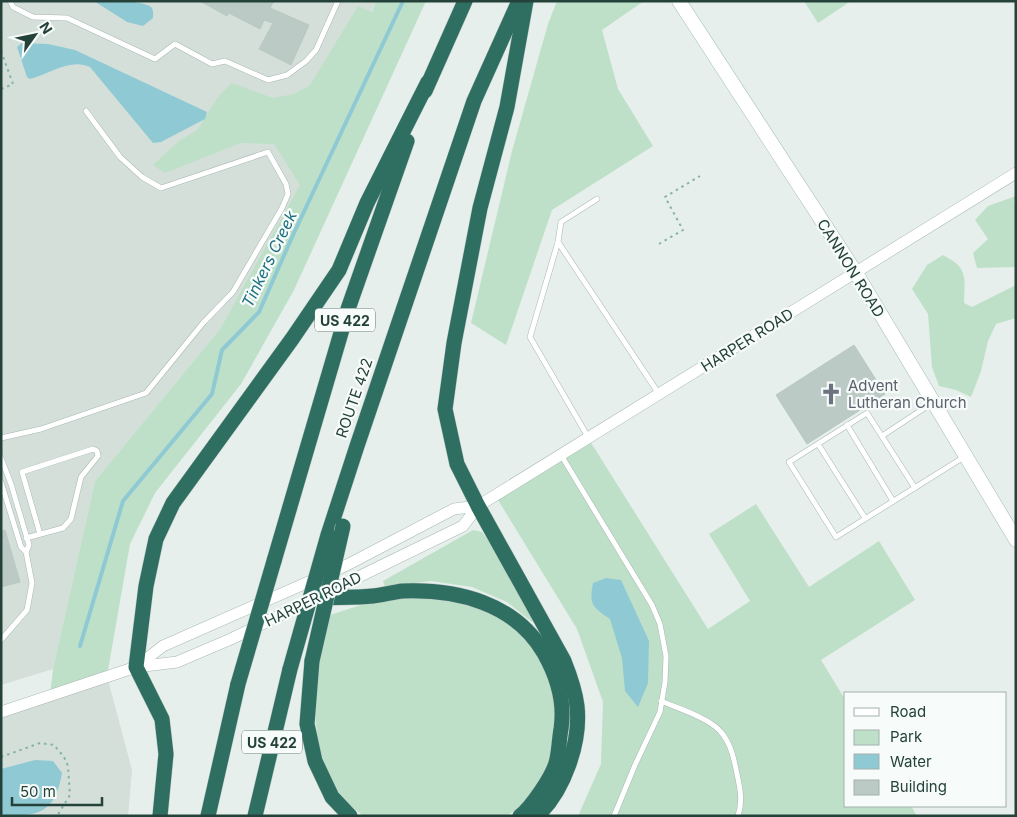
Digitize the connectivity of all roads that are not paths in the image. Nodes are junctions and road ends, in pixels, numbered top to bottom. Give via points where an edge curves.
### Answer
1 (10, 1) edge
2 (338, 1) edge
3 (465, 1) edge
4 (519, 1) edge
5 (526, 1) edge
6 (679, 1) edge
7 (428, 82) junction
8 (86, 110) dead end
9 (1016, 174) edge
10 (597, 199) dead end
11 (558, 242) junction
12 (856, 273) junction
13 (659, 394) junction
14 (932, 403) junction
15 (847, 426) junction
16 (882, 436) junction
17 (1, 438) edge
18 (588, 438) junction
19 (818, 444) junction
20 (357, 446) junction
21 (561, 455) junction
22 (965, 456) junction
23 (1, 458) edge
24 (1, 482) edge
25 (915, 488) junction
26 (894, 501) junction
27 (478, 506) junction
28 (866, 518) junction
29 (40, 534) junction
30 (26, 538) junction
31 (1016, 540) edge
32 (26, 552) junction
33 (316, 598) junction
34 (1, 640) edge
35 (136, 667) junction
36 (662, 701) junction
37 (1, 712) edge
38 (160, 816) edge
39 (208, 816) edge
40 (254, 816) edge
41 (350, 816) edge
42 (520, 816) edge
43 (537, 816) edge
44 (614, 816) edge
45 (738, 816) edge

1 - 2 lane via 13,7 33,17 67,18 155,59 175,44 212,64 225,61 268,80 287,75 316,50
3 - 7 highway, ROUTE 422 / US 422
4 - 20 highway, ROUTE 422 / US 422 via 474,101
5 - 27 highway via 507,107 480,208 445,409 457,464
6 - 12 main road, CANNON ROAD
7 - 35 highway via 367,203 339,270 173,503 156,539 146,586
7 - 39 highway, ROUTE 422 / US 422, bridge via 348,309 238,684
8 - 17 lane via 120,157 142,177 161,188 268,152 288,194 233,292 146,393
9 - 12 street, HARPER ROAD
10 - 11 lane via 561,222
11 - 13 lane
11 - 18 lane via 530,337
12 - 13 street, HARPER ROAD
12 - 14 main road, CANNON ROAD
13 - 18 street, HARPER ROAD
14 - 16 lane
14 - 22 main road, CANNON ROAD
15 - 16 lane via 867,413
15 - 19 lane
15 - 26 lane
16 - 25 lane
18 - 21 street, HARPER ROAD
19 - 28 lane
19 - 28 lane via 790,462 836,536
20 - 40 highway, ROUTE 422 / US 422, bridge via 290,669
20 - 41 highway, bridge via 343,526 312,661 307,724 315,761 332,797
21 - 27 street, HARPER ROAD
21 - 36 lane via 652,605 660,624 666,656
22 - 25 lane
22 - 31 main road, CANNON ROAD
23 - 30 lane
24 - 32 lane via 21,547
25 - 26 lane
26 - 28 lane
27 - 33 street, HARPER ROAD via 463,526
27 - 35 street, HARPER ROAD via 454,509 347,565 163,646
27 - 43 highway via 564,661 574,686 576,729 570,762 560,786
29 - 29 lane via 63,528 71,519 82,477 98,456 97,451 93,449 22,472
29 - 30 lane
30 - 32 lane
32 - 34 lane via 32,584 27,610
33 - 35 street, HARPER ROAD via 177,662
33 - 42 highway via 432,591 474,599 508,614 526,628 553,669 560,693 562,724 556,764 542,790
35 - 37 street, HARPER ROAD
35 - 38 highway via 162,719 166,754
36 - 44 lane
36 - 45 lane via 720,730 734,755 741,792

